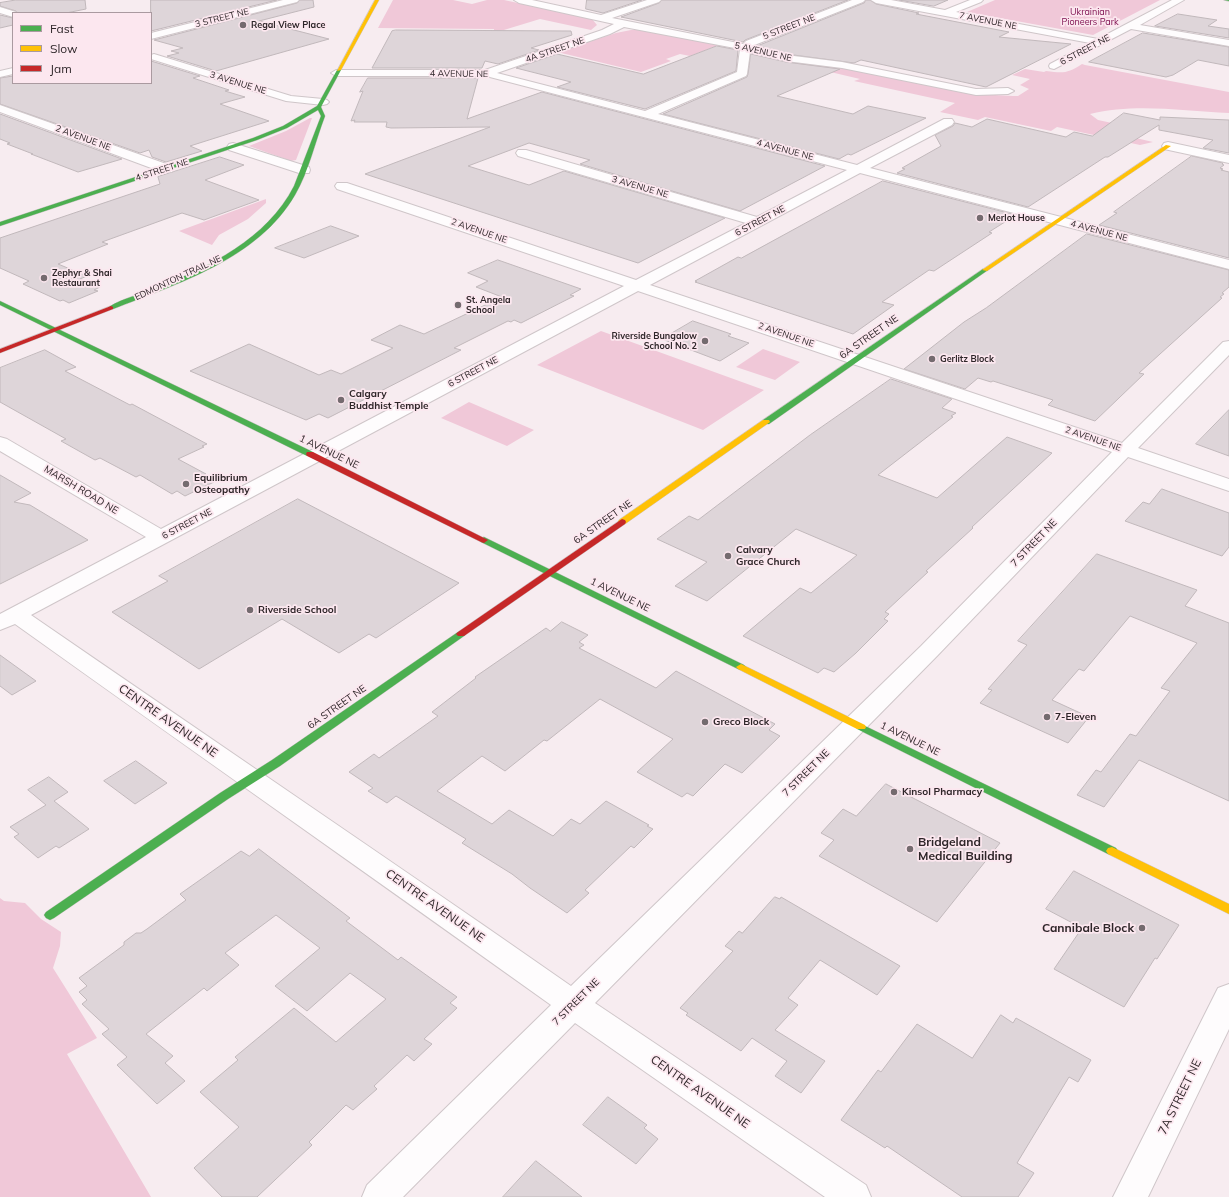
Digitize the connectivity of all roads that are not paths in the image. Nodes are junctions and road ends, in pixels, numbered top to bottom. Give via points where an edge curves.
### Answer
1 (294, 0) edge
2 (377, 0) edge
3 (519, 0) edge
4 (656, 0) edge
5 (860, 0) edge
6 (876, 0) edge
7 (978, 0) edge
8 (1179, 0) edge
9 (237, 3) dead end
10 (259, 9) junction
11 (0, 10) edge
12 (946, 13) junction
13 (12, 14) edge
14 (277, 14) dead end
15 (602, 18) junction
16 (623, 24) junction
17 (1130, 26) junction
18 (152, 36) edge
19 (1100, 42) junction
20 (1229, 43) edge
21 (745, 48) junction
22 (154, 58) dead end
23 (786, 58) junction
24 (770, 64) dead end
25 (1054, 66) dead end
26 (756, 69) dead end
27 (12, 71) edge
28 (486, 73) junction
29 (0, 74) edge
30 (336, 74) junction
31 (742, 74) junction
32 (1008, 90) dead end
33 (321, 104) junction
34 (0, 108) edge
35 (647, 114) junction
36 (948, 122) dead end
37 (1221, 145) dead end
38 (1168, 146) junction
39 (233, 147) junction
40 (522, 153) dead end
41 (1229, 159) edge
42 (167, 169) junction
43 (857, 169) junction
44 (304, 170) junction
45 (342, 186) dead end
46 (1058, 220) junction
47 (759, 222) junction
48 (0, 224) edge
49 (1229, 265) edge
50 (638, 285) junction
51 (0, 303) edge
52 (53, 330) junction
53 (1229, 346) edge
54 (0, 351) edge
55 (857, 359) junction
56 (0, 443) edge
57 (1125, 450) junction
58 (314, 456) junction
59 (1229, 485) edge
60 (162, 538) junction
61 (549, 573) junction
62 (8, 619) edge
63 (855, 725) junction
64 (251, 779) junction
65 (1229, 909) edge
66 (50, 915) dead end
67 (1229, 997) edge
68 (574, 1004) junction
69 (379, 1197) edge
70 (854, 1197) edge
71 (1130, 1197) edge

1 - 10 street, 3 STREET NE
2 - 30 street, EDMONTON TRAIL NE
3 - 15 street, 5 AVENUE NE
4 - 15 street
5 - 21 street, 5 STREET NE via 757,40
6 - 12 street, 7 AVENUE NE
7 - 12 street
8 - 17 street, 6 STREET NE
9 - 10 street
10 - 14 street
10 - 18 street, 3 STREET NE
11 - 13 street
12 - 19 street, 7 AVENUE NE
15 - 16 street, 5 AVENUE NE
16 - 21 street, 5 AVENUE NE
16 - 28 street, 4A STREET NE
17 - 19 street, 6 STREET NE
17 - 20 street
19 - 25 street, 6 STREET NE
21 - 23 street, 5 AVENUE NE
21 - 31 street
22 - 33 street, 3 AVENUE NE via 290,99
23 - 24 street
23 - 32 street, 5 AVENUE NE via 842,65 976,92
26 - 31 street
27 - 29 street
28 - 30 street, 4 AVENUE NE
28 - 35 street, 4 AVENUE NE
30 - 33 street, EDMONTON TRAIL NE
31 - 35 street
33 - 39 street, 4 STREET NE via 273,133
33 - 44 street, EDMONTON TRAIL NE via 323,116
34 - 42 street, 2 AVENUE NE
35 - 43 street, 4 AVENUE NE
36 - 43 street, 6 STREET NE
37 - 38 street
38 - 41 street
38 - 46 street, 6A STREET NE
39 - 42 street, 4 STREET NE
39 - 44 street
40 - 47 street, 3 AVENUE NE
42 - 48 street, 4 STREET NE
43 - 46 street, 4 AVENUE NE
43 - 47 street, 6 STREET NE
44 - 52 street, EDMONTON TRAIL NE via 294,193 278,216 244,245 203,268
45 - 50 street, 2 AVENUE NE
46 - 49 street, 4 AVENUE NE
46 - 55 street, 6A STREET NE
47 - 50 street, 6 STREET NE
50 - 55 street, 2 AVENUE NE
50 - 58 street, 6 STREET NE
51 - 52 street, 1 AVENUE NE
52 - 54 street, EDMONTON TRAIL NE
52 - 58 street, 1 AVENUE NE
53 - 57 street, 7 STREET NE
55 - 57 street, 2 AVENUE NE
55 - 61 street, 6A STREET NE
56 - 60 street, MARSH ROAD NE
57 - 59 street, 2 AVENUE NE
57 - 63 street, 7 STREET NE
58 - 60 street, 6 STREET NE
58 - 61 street, 1 AVENUE NE
60 - 62 street, 6 STREET NE
61 - 63 street, 1 AVENUE NE
61 - 64 street, 6A STREET NE
62 - 64 street, CENTRE AVENUE NE
63 - 65 street, 1 AVENUE NE
63 - 68 street, 7 STREET NE
64 - 66 street, 6A STREET NE
64 - 68 street, CENTRE AVENUE NE
67 - 71 street, 7A STREET NE
68 - 69 street, 7 STREET NE
68 - 70 street, CENTRE AVENUE NE

